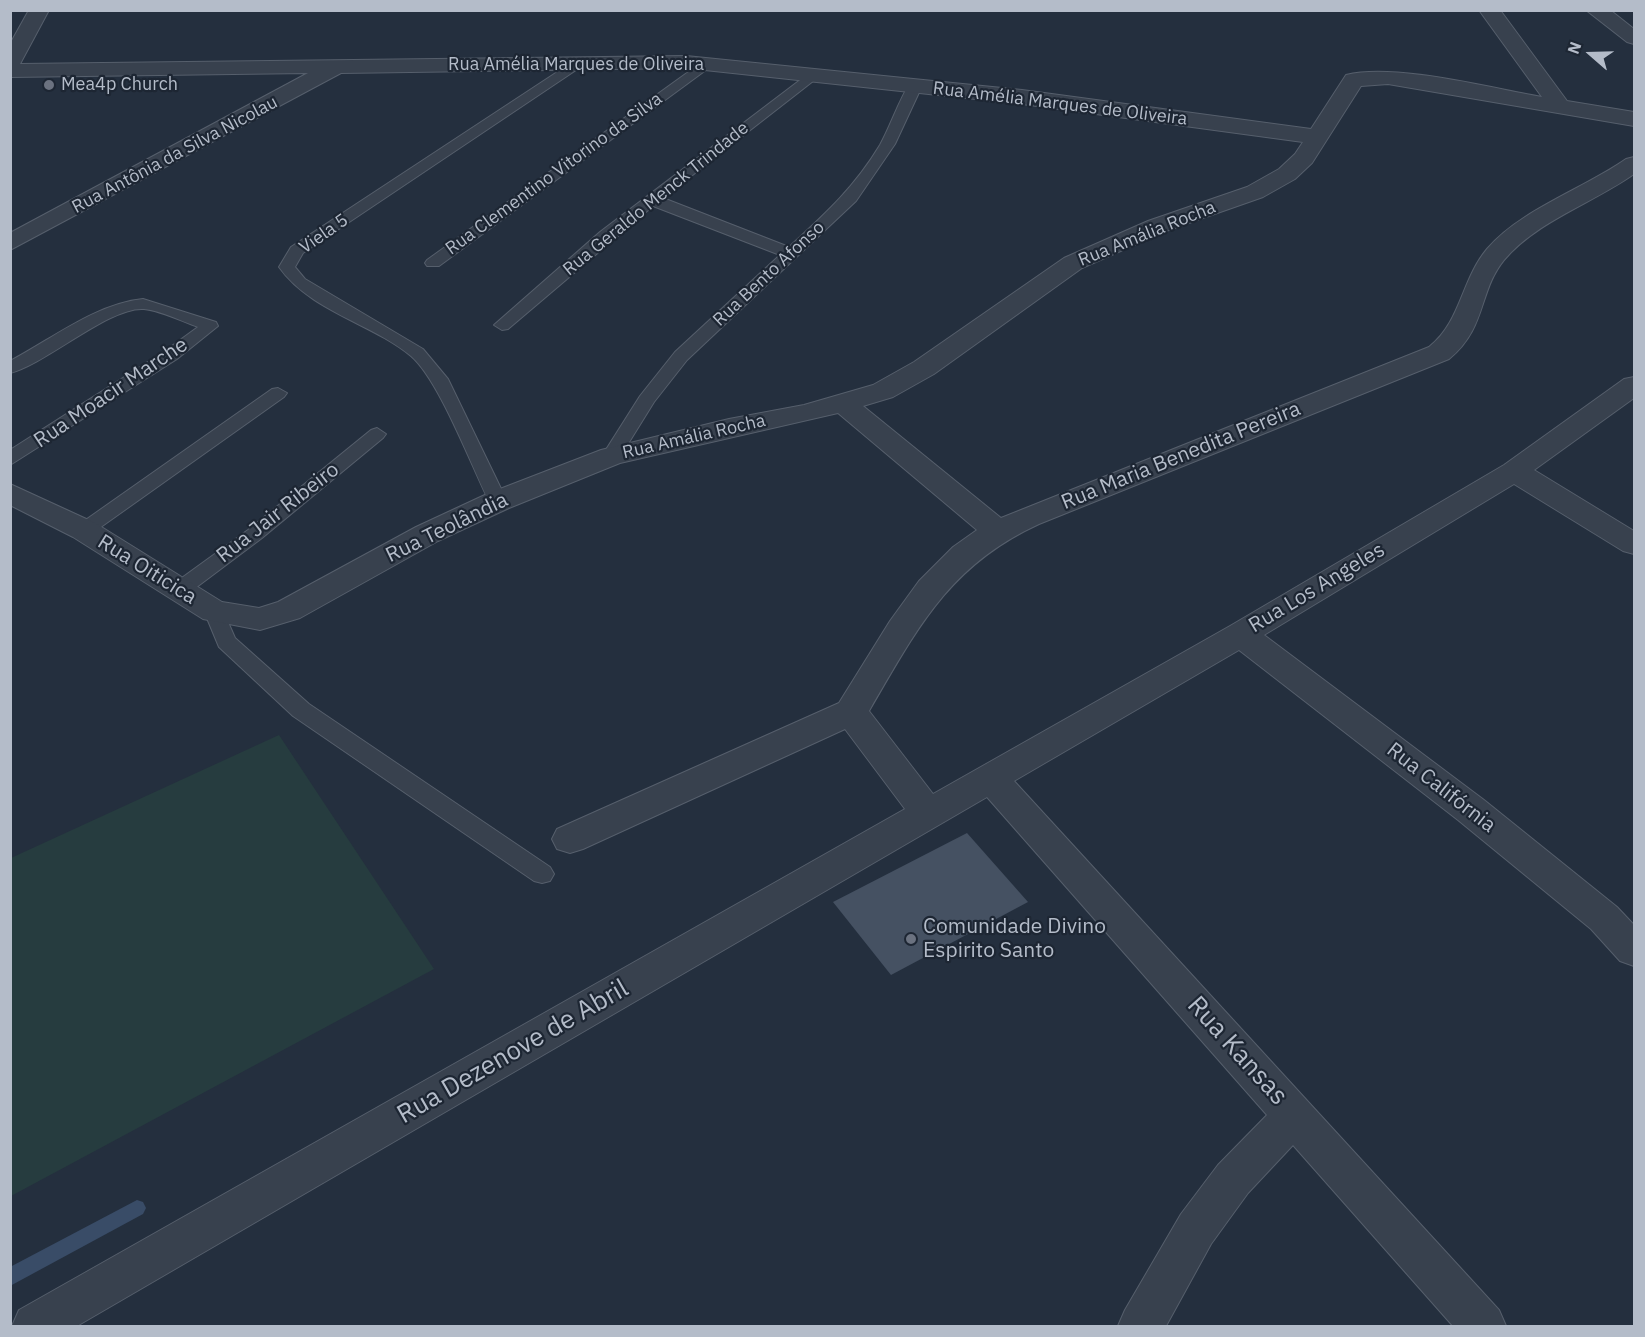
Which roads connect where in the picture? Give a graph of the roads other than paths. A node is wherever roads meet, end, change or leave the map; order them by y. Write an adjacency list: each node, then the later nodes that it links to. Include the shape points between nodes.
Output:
1 (1489, 10): 13 (street)
2 (1596, 10): 5 (street)
3 (37, 14): 4 (street); 7 (street)
4 (10, 21)
5 (1635, 38)
6 (577, 63): 8 (street, Rua Amélia Marques de Oliveira); 9 (street, Rua Amélia Marques de Oliveira); 31 (lane, Viela 5, via 297,250 287,267 299,282 417,353 439,379)
7 (10, 64)
8 (705, 64): 11 (street, Rua Amélia Marques de Oliveira); 20 (lane, Rua Clementino Vitorino da Silva)
9 (339, 66): 10 (street, Rua Amélia Marques de Oliveira); 18 (street, Rua Antônia da Silva Nicolau)
10 (10, 71)
11 (812, 75): 12 (street, Rua Amélia Marques de Oliveira); 17 (lane, Rua Geraldo Menck Trindade)
12 (915, 86): 15 (street, Rua Amélia Marques de Oliveira); 19 (lane, Rua Bento Afonso, via 904,116 872,171 851,198)
13 (1558, 104): 14 (street, Rua Amália Rocha); 15 (street, Rua Amália Rocha, via 1388,78 1363,78 1350,83)
14 (1635, 119)
15 (1318, 136): 25 (street, Rua Amália Rocha, via 1304,158 1287,174 1255,192 1157,226 1073,263 924,368 883,391)
16 (1635, 164): 33 (street, Rua Maria Benedita Pereira, via 1496,253 1453,345 1229,434)
17 (653, 200): 19 (lane); 21 (lane, Rua Geraldo Menck Trindade, via 606,235)
18 (10, 243)
19 (791, 254): 27 (lane, Rua Bento Afonso, via 681,356 645,400)
20 (433, 263)
21 (502, 325)
22 (10, 368): 28 (lane, Rua Moacir Marche, via 124,308 141,303 210,326)
23 (1635, 385): 29 (street, Rua Los Angeles)
24 (278, 393): 32 (lane)
25 (844, 404): 27 (street, Rua Amália Rocha); 33 (street)
26 (377, 434): 35 (lane, Rua Jair Ribeiro, via 255,534)
27 (611, 456): 31 (street, Rua Teolândia)
28 (10, 459)
29 (1514, 471): 34 (street); 38 (street, Rua Los Angeles)
30 (10, 493): 32 (street, Rua Oiticica)
31 (498, 501): 36 (street, Rua Teolândia, via 427,534)
32 (84, 530): 35 (street, Rua Oiticica)
33 (999, 532): 39 (street, Rua Maria Benedita Pereira, via 965,553 931,588)
34 (1635, 544)
35 (179, 590): 37 (street, Rua Oiticica)
36 (289, 610): 37 (street, Rua Oiticica, via 260,619)
37 (214, 611): 43 (lane, via 226,642 301,710)
38 (1241, 634): 40 (street, Rua Los Angeles); 44 (street, Rua Califórnia, via 1471,810 1604,918)
39 (851, 712): 41 (street); 42 (street)
40 (990, 777): 41 (street, Rua Dezenove de Abril); 45 (street, Rua Kansas)
41 (928, 813): 46 (street, Rua Dezenove de Abril)
42 (570, 839)
43 (542, 874)
44 (1635, 950)
45 (1294, 1115): 47 (street, via 1233,1179 1196,1229); 48 (street, Rua Kansas)
46 (35, 1326)
47 (1141, 1326)
48 (1483, 1326)

